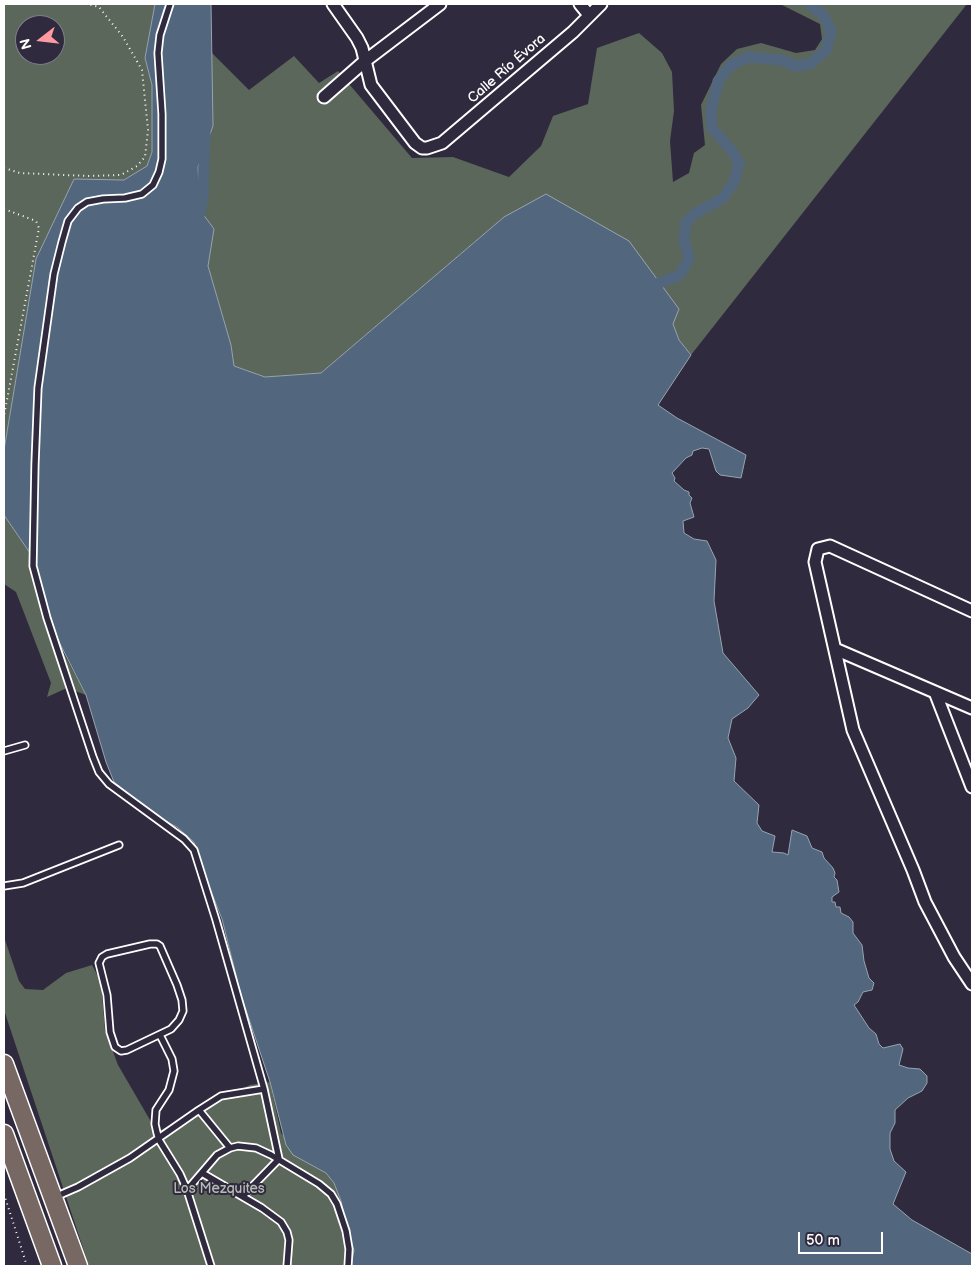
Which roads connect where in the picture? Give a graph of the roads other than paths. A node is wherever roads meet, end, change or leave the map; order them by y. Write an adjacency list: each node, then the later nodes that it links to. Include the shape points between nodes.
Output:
1 (170, 4): 21 (lane, via 158,53 162,123 159,172 152,186 142,194 87,202 78,208 68,221 54,274 38,388 33,566 99,772 109,784 184,839 194,850)
2 (333, 4): 7 (street, via 357,38)
3 (440, 4): 7 (street)
4 (580, 4): 6 (street)
5 (601, 4): 6 (street, Calle Río Évora)
6 (589, 15): 7 (street, Calle Río Évora, via 442,144 427,148 415,143 370,85)
7 (365, 61): 8 (street)
8 (324, 97)
9 (972, 611): 10 (street, via 830,546 818,549 815,562)
10 (835, 649): 11 (street); 18 (street, via 853,730 863,755 925,902)
11 (935, 692): 12 (street); 15 (street)
12 (972, 708)
13 (25, 745): 14 (lane)
14 (4, 751)
15 (972, 787)
16 (119, 845): 17 (lane, via 23,883)
17 (4, 886)
18 (972, 984)
19 (160, 1035): 19 (lane, via 171,1029 183,1011 177,985 160,946 150,944 102,957 99,967 107,995 110,1032 116,1046 121,1051 127,1050); 24 (lane, via 174,1071 169,1090 155,1116)
20 (4, 1064): 30 (main road)
21 (264, 1089): 22 (lane, via 220,1096); 26 (lane)
22 (199, 1110): 24 (lane); 25 (lane)
23 (4, 1134): 31 (main road)
24 (158, 1140): 28 (lane); 30 (lane, via 91,1180)
25 (230, 1148): 26 (lane, via 256,1148); 27 (lane, via 217,1156)
26 (279, 1159): 29 (lane); 36 (lane, via 331,1194 346,1231)
27 (202, 1173): 28 (lane); 29 (lane)
28 (187, 1190): 34 (lane)
29 (242, 1196): 35 (lane, via 285,1227 289,1240)
30 (53, 1198): 31 (main road); 33 (main road)
31 (30, 1206): 32 (main road)
32 (52, 1266)
33 (78, 1266)
34 (211, 1266)
35 (287, 1266)
36 (348, 1266)

